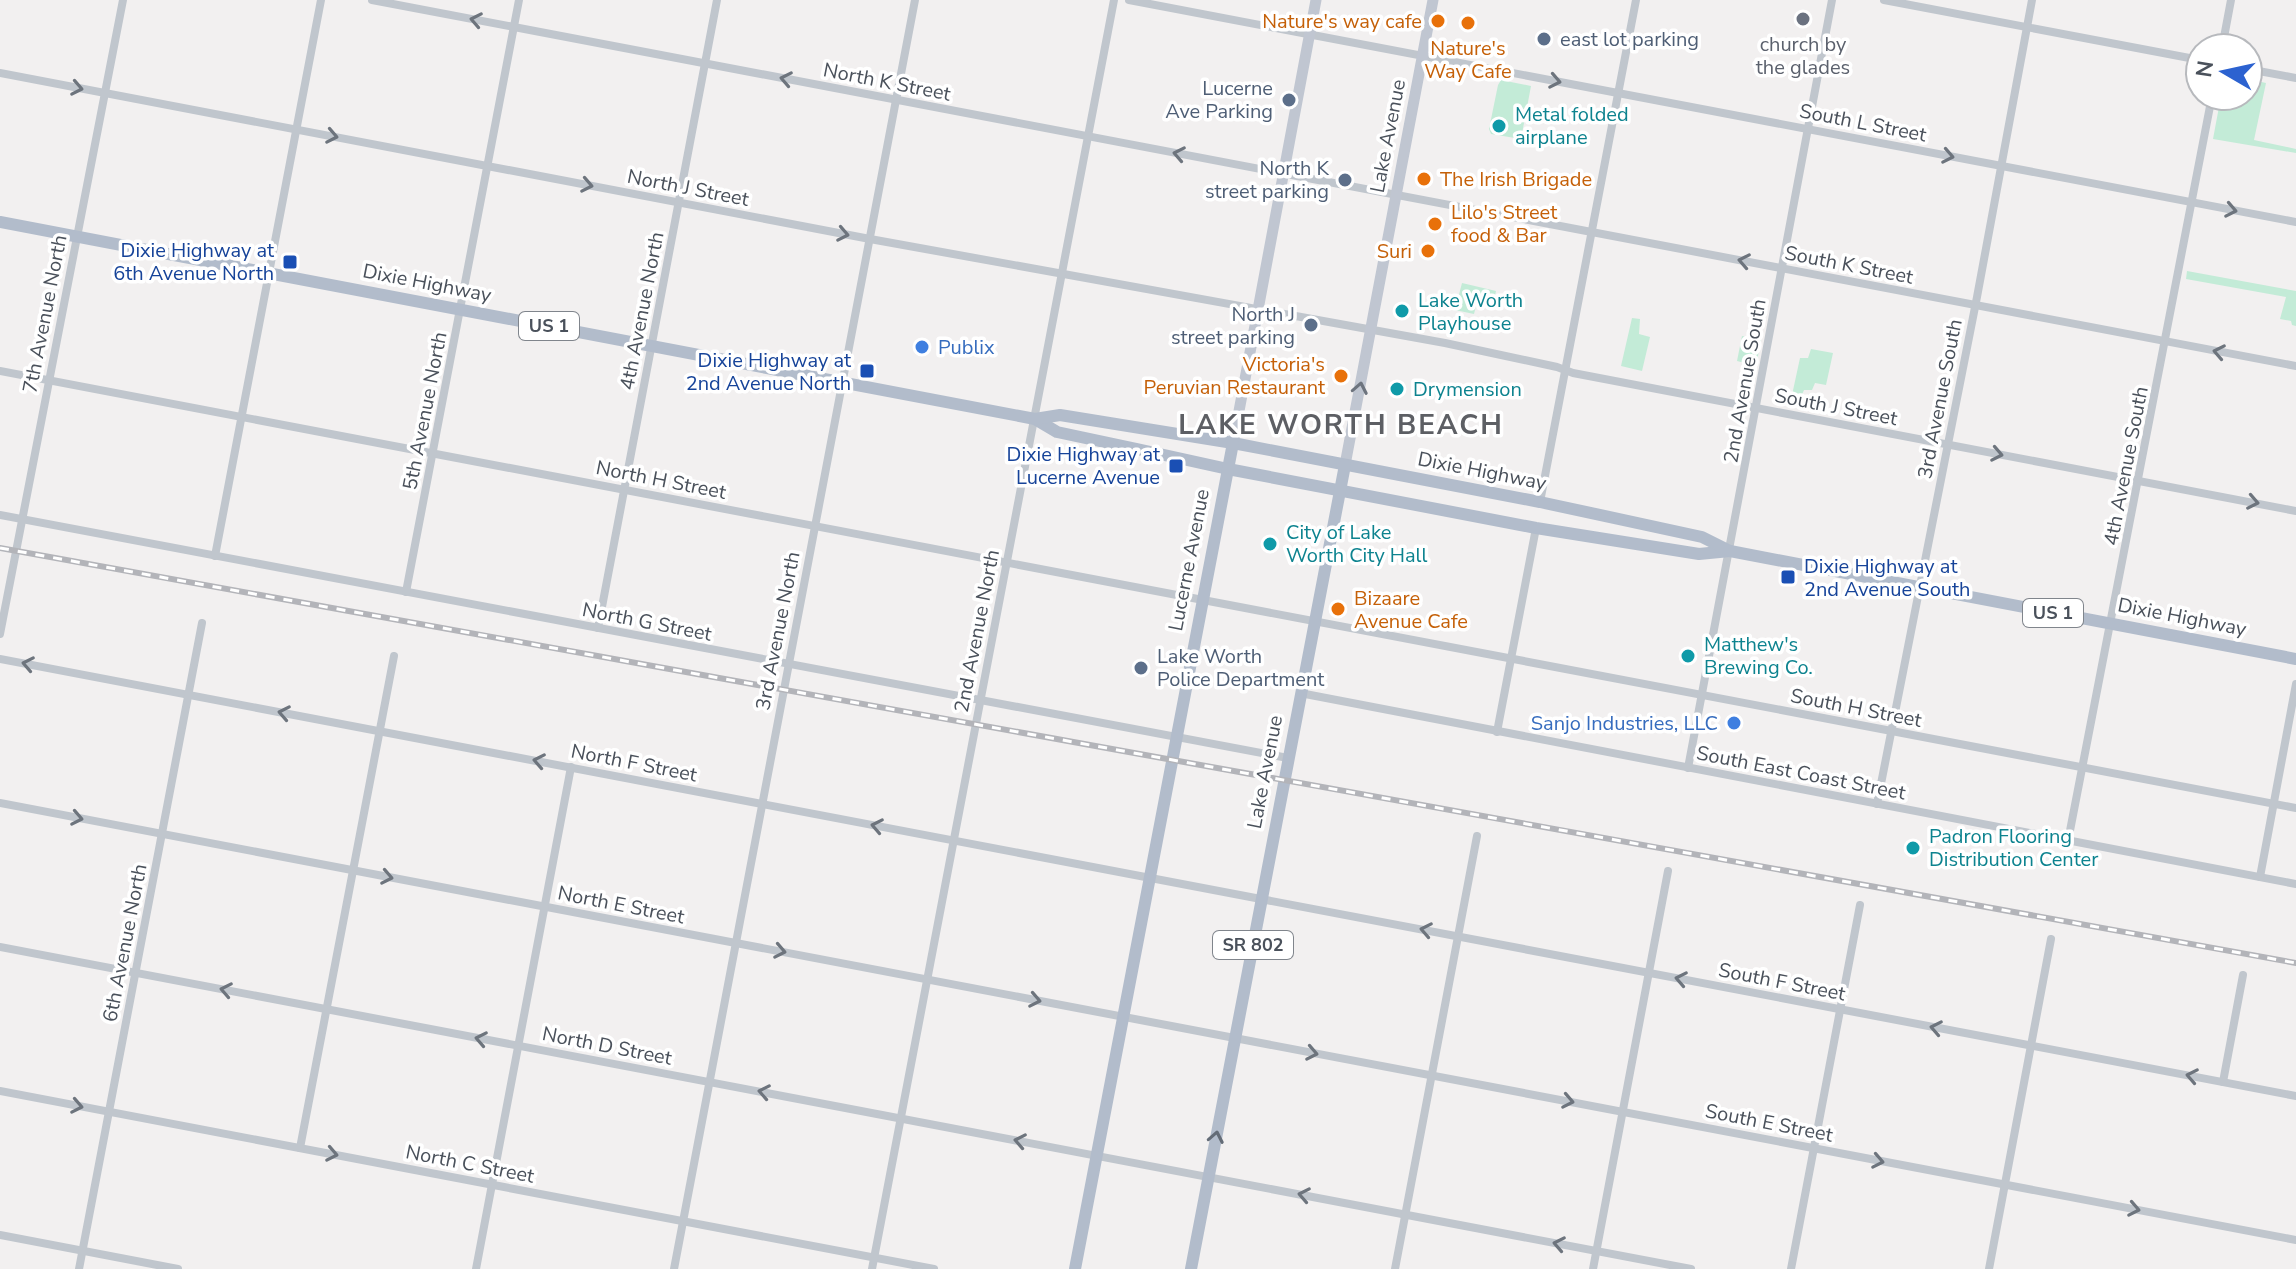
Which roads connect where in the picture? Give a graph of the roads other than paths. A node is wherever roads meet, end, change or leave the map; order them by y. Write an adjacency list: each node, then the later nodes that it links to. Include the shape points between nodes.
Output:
1 (123, 0): 26 (street, 7th Avenue North)
2 (321, 0): 31 (street)
3 (372, 0): 16 (street, North K Street, one-way to 3)
4 (519, 0): 16 (street, 5th Avenue North)
5 (717, 0): 22 (street, 4th Avenue North)
6 (915, 0): 28 (street, 3rd Avenue North)
7 (1114, 0): 32 (street, 2nd Avenue North)
8 (1129, 0): 19 (street, South L Street)
9 (1316, 0): 19 (main road, Lucerne Avenue)
10 (1433, 0): 20 (main road, Lake Avenue / SR 802)
11 (1636, 0): 27 (street)
12 (1832, 0): 30 (street, 2nd Avenue South)
13 (1884, 0): 17 (street)
14 (2032, 0): 17 (street, 3rd Avenue South)
15 (2231, 0): 18 (street)
16 (514, 27): 22 (street, North K Street); 33 (street, 5th Avenue North)
17 (2027, 27): 21 (street); 34 (street, 3rd Avenue South)
18 (2225, 32)
19 (1310, 34): 20 (street, South L Street); 35 (main road, Lucerne Avenue)
20 (1423, 56): 27 (street, South L Street, one-way to 27); 36 (main road, Lake Avenue / SR 802)
21 (2184, 57)
22 (705, 63): 28 (street, North K Street, one-way to 22); 37 (street, 4th Avenue North)
23 (2264, 72): 25 (street)
24 (0, 73): 26 (street, North J Street, one-way to 26)
25 (2296, 78)
26 (104, 93): 31 (street, North J Street); 42 (street, 7th Avenue North)
27 (1619, 93): 30 (street, South L Street); 41 (street)
28 (896, 100): 32 (street, North K Street); 43 (street, 3rd Avenue North)
29 (2209, 112): 38 (street, 4th Avenue South)
30 (1808, 129): 34 (street, South L Street, one-way to 34); 44 (street, 2nd Avenue South)
31 (296, 130): 33 (street, North J Street, one-way to 33); 45 (street)
32 (1088, 136): 35 (street, North K Street, one-way to 32); 46 (street, 2nd Avenue North)
33 (487, 166): 37 (street, North J Street, one-way to 37); 49 (street, 5th Avenue North)
34 (2001, 166): 38 (street, South L Street); 47 (street, 3rd Avenue South)
35 (1283, 174): 36 (street, North K Street); 48 (main road, Lucerne Avenue)
36 (1397, 195): 41 (street, South K Street); 50 (main road, Lake Avenue / SR 802)
37 (679, 202): 43 (street, North J Street, one-way to 43); 52 (street, 4th Avenue North)
38 (2192, 202): 40 (street, South L Street, one-way to 40); 51 (street, 4th Avenue South)
39 (0, 222): 42 (main road, Dixie Highway / US 1)
40 (2296, 222)
41 (1592, 232): 44 (street, South K Street, one-way to 41); 54 (street)
42 (77, 236): 45 (main road, Dixie Highway / US 1); 56 (street, 7th Avenue North)
43 (870, 239): 46 (street, North J Street); 57 (street, 3rd Avenue North)
44 (1781, 268): 47 (street, South K Street); 58 (street, 2nd Avenue South)
45 (268, 273): 49 (main road, Dixie Highway / US 1); 59 (street)
46 (1062, 273): 48 (street, North J Street); 60 (street, 2nd Avenue North)
47 (1974, 305): 51 (street, South K Street); 62 (street, 3rd Avenue South)
48 (1257, 308): 50 (street, North J Street); 61 (main road, Lucerne Avenue)
49 (461, 310): 52 (main road, Dixie Highway / US 1); 63 (street, 5th Avenue North)
50 (1371, 330): 54 (street, South J Street); 64 (main road, Lake Avenue / SR 802, one-way to 50)
51 (2166, 341): 53 (street, South K Street, one-way to 51); 66 (street, 4th Avenue South)
52 (652, 346): 57 (main road, Dixie Highway / US 1); 67 (street, 4th Avenue North)
53 (2296, 366)
54 (1565, 370): 58 (street, South J Street); 69 (street)
55 (0, 371): 56 (street, North H Street)
56 (48, 380): 59 (street, North H Street); 72 (street, 7th Avenue North)
57 (843, 383): 60 (main road, Dixie Highway / US 1); 73 (street, 3rd Avenue North)
58 (1755, 408): 62 (street, South J Street); 75 (street, 2nd Avenue South)
59 (241, 416): 63 (street, North H Street); 76 (street)
60 (1035, 419): 61 (main road, Dixie Highway / US 1, via 1060,415); 65 (main road, Dixie Highway / US 1, via 1057,432); 77 (street, 2nd Avenue North)
61 (1233, 443): 64 (main road, Dixie Highway / US 1); 65 (main road, Lucerne Avenue)
62 (1947, 444): 66 (street, South J Street, one-way to 66); 78 (street, 3rd Avenue South)
63 (433, 453): 67 (street, North H Street); 79 (street, 5th Avenue North)
64 (1345, 465): 68 (main road, Lake Avenue / SR 802); 69 (main road, Dixie Highway / US 1)
65 (1228, 469): 68 (main road, Dixie Highway / US 1); 80 (main road, Lucerne Avenue)
66 (2139, 481): 70 (street, South J Street, one-way to 70); 83 (street, 4th Avenue South)
67 (624, 489): 73 (street, North H Street); 84 (street, 4th Avenue North)
68 (1341, 490): 74 (main road, Dixie Highway / US 1); 81 (main road, Lake Avenue / SR 802)
69 (1540, 502): 75 (main road, Dixie Highway / US 1, via 1702,537)
70 (2296, 511)
71 (0, 515): 72 (street, North G Street)
72 (22, 519): 76 (street, North G Street); 85 (street, 7th Avenue North)
73 (814, 526): 77 (street, North H Street); 90 (street, 3rd Avenue North)
74 (1536, 528): 75 (main road, Dixie Highway / US 1, via 1699,554); 87 (street)
75 (1730, 551): 78 (main road, Dixie Highway / US 1); 94 (street, 2nd Avenue South)
76 (215, 556): 79 (street, North G Street)
77 (1007, 562): 80 (street, North H Street); 95 (street, 2nd Avenue North)
78 (1919, 588): 83 (main road, Dixie Highway / US 1); 97 (street, 3rd Avenue South)
79 (406, 592): 84 (street, North G Street)
80 (1202, 599): 81 (street, North H Street); 99 (main road, Lucerne Avenue)
81 (1315, 621): 87 (street, South H Street); 92 (main road, Lake Avenue / SR 802)
82 (202, 623): 93 (street, 6th Avenue North)
83 (2112, 624): 89 (main road, Dixie Highway / US 1); 102 (street, 4th Avenue South)
84 (598, 628): 90 (street, North G Street)
85 (0, 634)
86 (394, 656): 96 (street)
87 (1511, 658): 94 (street, South H Street); 98 (street)
88 (0, 659): 93 (street, North F Street, one-way to 88)
89 (2296, 659)
90 (787, 665): 95 (street, North G Street); 105 (street, 3rd Avenue North)
91 (2296, 684): 107 (street)
92 (1300, 693): 98 (street, South East Coast Street); 100 (main road, Lake Avenue / SR 802)
93 (188, 695): 96 (street, North F Street, one-way to 93); 109 (street, 6th Avenue North)
94 (1702, 695): 97 (street, South H Street); 103 (street, 2nd Avenue South)
95 (979, 701): 99 (street, North G Street); 111 (street, 2nd Avenue North)
96 (380, 731): 101 (street, North F Street, one-way to 96); 113 (street)
97 (1891, 731): 102 (street, South H Street); 106 (street, 3rd Avenue South)
98 (1497, 732): 103 (street, South East Coast Street)
99 (1176, 739): 100 (street, North G Street); 116 (main road, Lucerne Avenue)
100 (1288, 758): 118 (main road, Lake Avenue / SR 802)
101 (571, 767): 105 (street, North F Street); 120 (street)
102 (2082, 767): 107 (street, South H Street); 112 (street, 4th Avenue South)
103 (1688, 768): 106 (street, South East Coast Street)
104 (0, 803): 109 (street, North E Street, one-way to 109)
105 (761, 804): 111 (street, North F Street, one-way to 105); 123 (street, 3rd Avenue North)
106 (1877, 804): 112 (street, South East Coast Street)
107 (2273, 804): 108 (street, South H Street); 115 (street)
108 (2296, 808)
109 (162, 834): 113 (street, North E Street); 125 (street, 6th Avenue North)
110 (1477, 836): 121 (street)
111 (954, 840): 116 (street, North F Street); 128 (street, 2nd Avenue North)
112 (2068, 841): 115 (street, South East Coast Street)
113 (353, 870): 120 (street, North E Street, one-way to 120); 129 (street)
114 (1668, 871): 126 (street)
115 (2260, 877): 117 (street, South East Coast Street)
116 (1149, 878): 118 (street, North F Street); 131 (main road, Lucerne Avenue)
117 (2296, 884)
118 (1262, 899): 121 (street, South F Street, one-way to 118); 132 (main road, Lake Avenue / SR 802)
119 (1860, 905): 130 (street)
120 (545, 907): 123 (street, North E Street); 133 (street)
121 (1458, 936): 126 (street, South F Street); 135 (street)
122 (2051, 939): 134 (street)
123 (736, 943): 128 (street, North E Street, one-way to 128); 136 (street, 3rd Avenue North)
124 (0, 947): 125 (street, North D Street)
125 (135, 973): 129 (street, North D Street, one-way to 125); 140 (street, 6th Avenue North)
126 (1649, 973): 130 (street, South F Street, one-way to 126); 141 (street)
127 (2243, 975): 137 (street)
128 (927, 979): 131 (street, North E Street, one-way to 131); 142 (street, 2nd Avenue North)
129 (327, 1009): 133 (street, North D Street, one-way to 129); 143 (street)
130 (1840, 1009): 134 (street, South F Street, one-way to 130); 144 (street)
131 (1123, 1017): 132 (street, North E Street); 145 (main road, Lucerne Avenue)
132 (1236, 1038): 135 (street, South E Street, one-way to 135); 146 (main road, Lake Avenue / SR 802, one-way to 132)
133 (518, 1046): 136 (street, North D Street); 147 (street)
134 (2031, 1046): 137 (street, South F Street, one-way to 134); 148 (street)
135 (1431, 1075): 141 (street, South E Street, one-way to 141); 149 (street)
136 (709, 1082): 142 (street, North D Street, one-way to 136); 150 (street, 3rd Avenue North)
137 (2223, 1082): 139 (street, South F Street)
138 (0, 1091): 140 (street, North C Street, one-way to 140)
139 (2296, 1096)
140 (109, 1112): 143 (street, North C Street); 153 (street, 6th Avenue North)
141 (1623, 1112): 144 (street, South E Street); 154 (street)
142 (901, 1119): 145 (street, North D Street, one-way to 142); 155 (street, 2nd Avenue North)
143 (300, 1148): 147 (street, North C Street, one-way to 147)
144 (1814, 1148): 148 (street, South E Street, one-way to 148); 167 (street)
145 (1096, 1156): 146 (street, North D Street); 162 (main road, Lucerne Avenue)
146 (1208, 1177): 149 (street, North D Street, one-way to 146); 163 (main road, Lake Avenue / SR 802)
147 (491, 1185): 150 (street, North C Street); 158 (street)
148 (2005, 1185): 152 (street, South E Street, one-way to 152); 168 (street)
149 (1405, 1214): 154 (street, North D Street, one-way to 149); 164 (street)
150 (683, 1221): 155 (street, North C Street); 159 (street, 3rd Avenue North)
151 (0, 1235): 153 (street)
152 (2296, 1240)
153 (83, 1251): 156 (street, 6th Avenue North); 157 (street)
154 (1596, 1251): 165 (street); 166 (street, North D Street)
155 (874, 1258): 160 (street, 2nd Avenue North); 161 (street, North C Street)
156 (79, 1269)
157 (178, 1269)
158 (476, 1269)
159 (674, 1269)
160 (872, 1269)
161 (934, 1269)
162 (1075, 1269)
163 (1191, 1269)
164 (1395, 1269)
165 (1593, 1269)
166 (1691, 1269)
167 (1791, 1269)
168 (1989, 1269)

